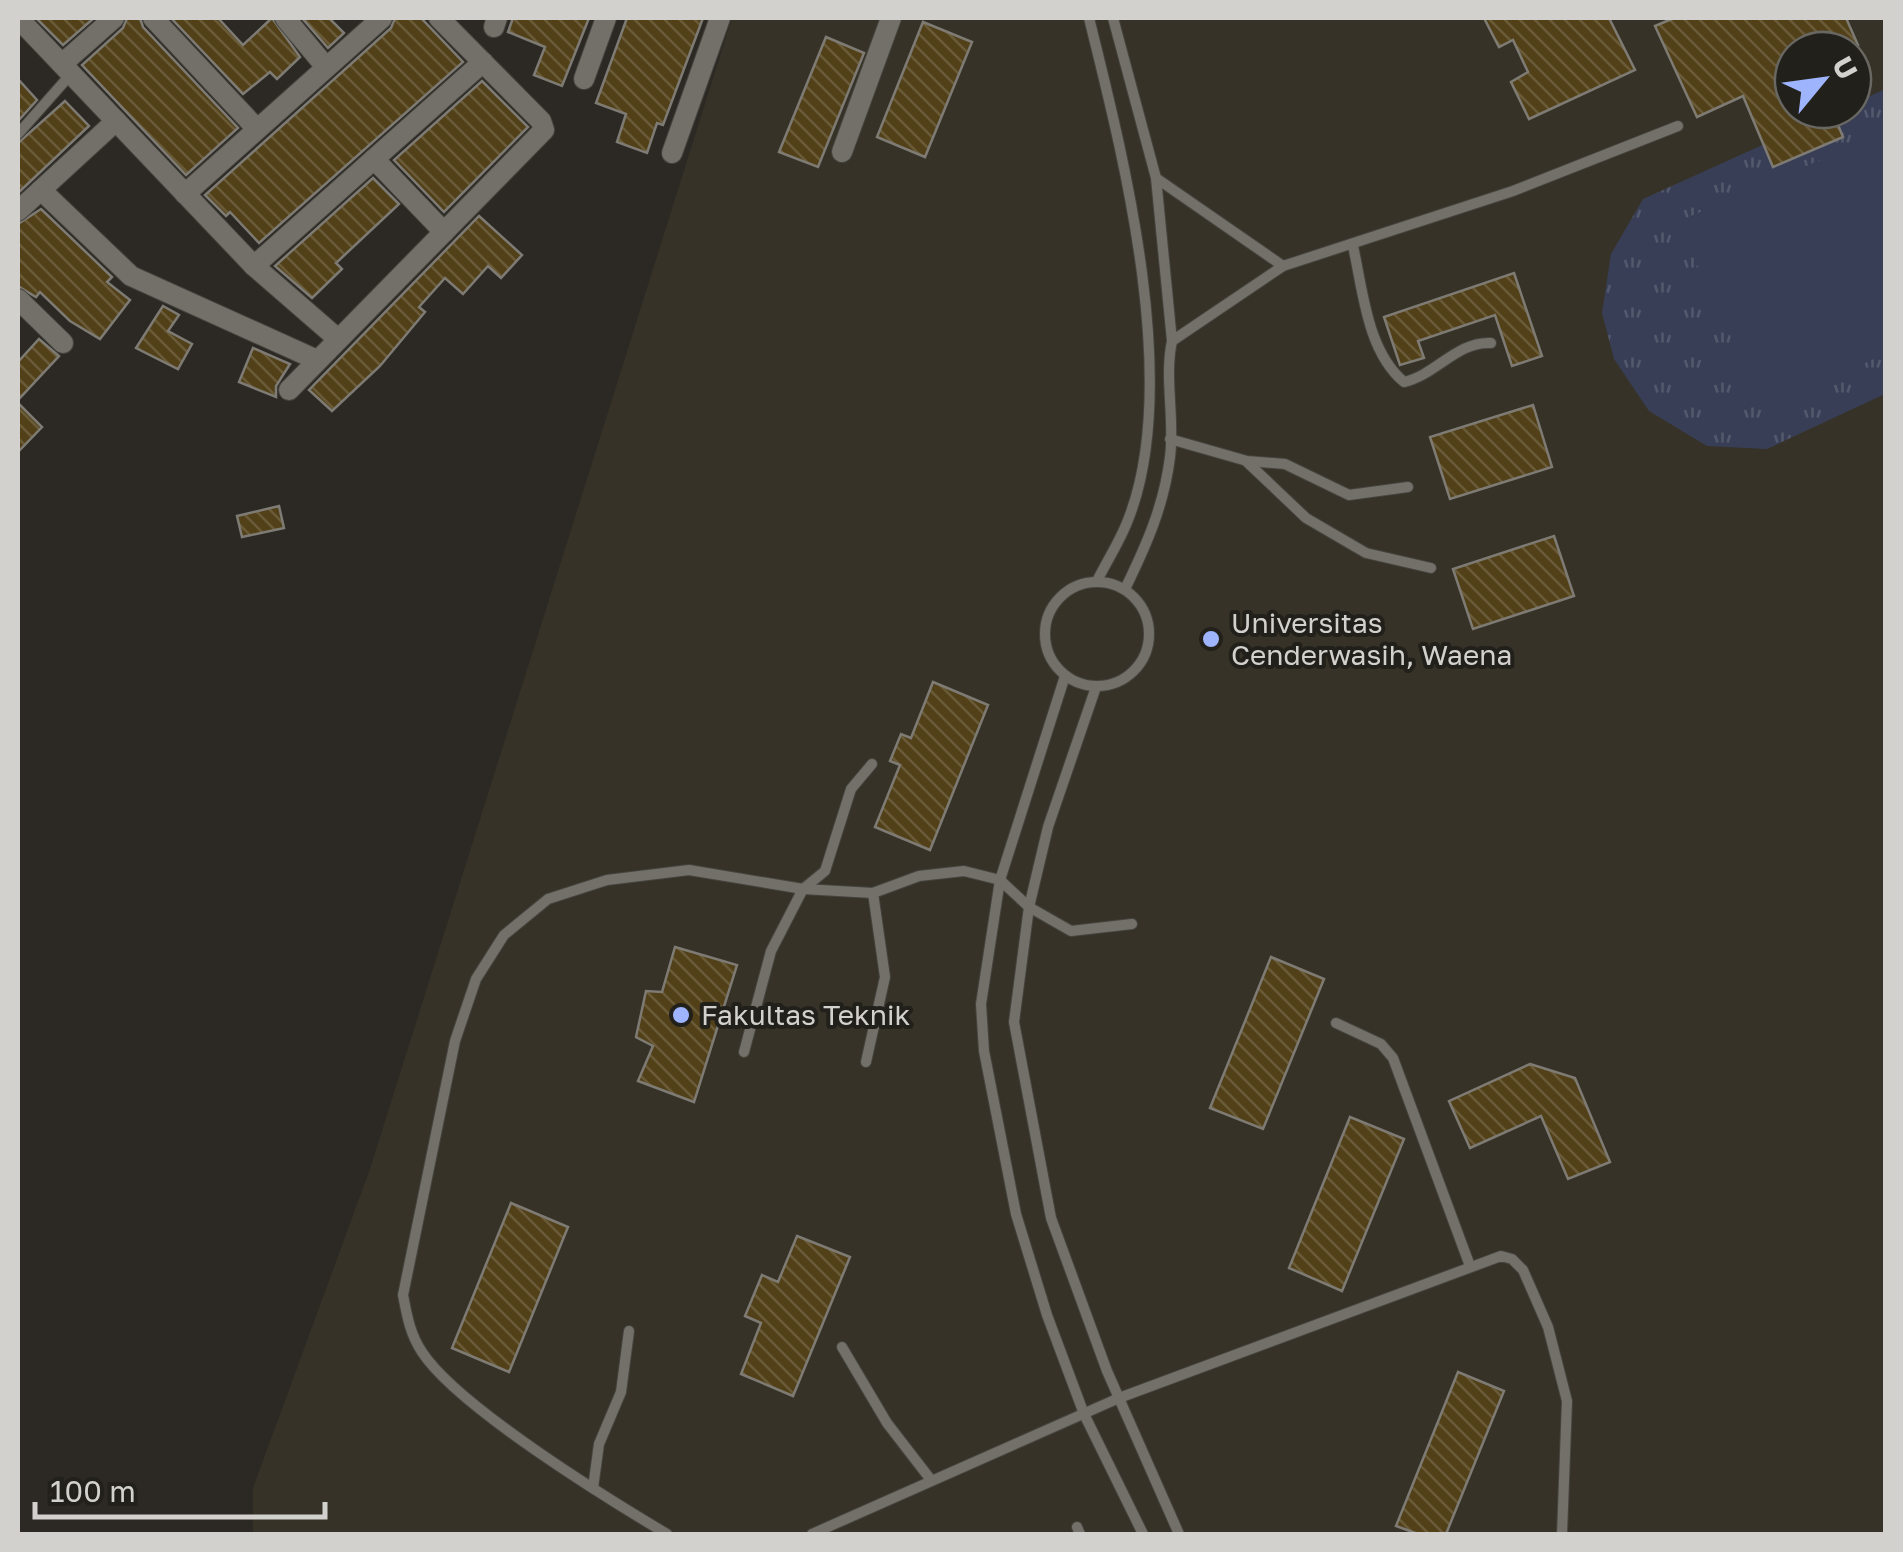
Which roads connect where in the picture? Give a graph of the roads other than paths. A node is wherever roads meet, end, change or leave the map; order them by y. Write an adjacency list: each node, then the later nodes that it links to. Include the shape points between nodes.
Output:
1 (18, 18): 14 (street)
2 (114, 18): 14 (street)
3 (153, 18): 18 (street)
4 (285, 18): 13 (street)
5 (382, 18): 13 (street)
6 (439, 18): 12 (street)
7 (606, 18): 15 (street)
8 (720, 18): 21 (street)
9 (891, 18): 20 (street)
10 (1089, 18): 42 (lane, via 1132,206 1148,384 1143,457 1129,518)
11 (1112, 18): 23 (lane)
12 (483, 62): 22 (street); 27 (street, via 544,130)
13 (326, 67): 18 (street)
14 (66, 69): 16 (street); 19 (lane)
15 (584, 79)
16 (116, 121): 24 (street); 25 (street)
17 (1678, 126): 28 (lane)
18 (257, 129): 25 (street)
19 (18, 134)
20 (842, 152)
21 (672, 153)
22 (374, 159): 27 (street); 29 (street)
23 (1156, 178): 30 (lane); 33 (lane)
24 (40, 190): 26 (street); 36 (street, via 131,276)
25 (184, 194): 29 (street)
26 (18, 211)
27 (444, 232): 32 (street)
28 (1353, 246): 30 (lane); 35 (lane, via 1379,348 1404,382 1458,351)
29 (254, 266): 32 (street)
30 (1283, 266): 33 (lane)
31 (18, 299): 34 (street)
32 (338, 339): 36 (street)
33 (1172, 341): 38 (lane)
34 (63, 343)
35 (1491, 343)
36 (318, 360): 37 (street)
37 (289, 390)
38 (1170, 439): 39 (lane); 43 (lane, via 1155,528)
39 (1246, 461): 40 (lane, via 1285,464 1349,496); 41 (lane, via 1306,518 1366,553)
40 (1408, 487)
41 (1430, 568)
42 (1097, 581): 43 (lane); 44 (lane, via 1063,594 1051,608 1046,645)
43 (1125, 589): 45 (lane, via 1144,609 1150,636 1142,662 1123,681)
44 (1065, 676): 45 (lane); 47 (lane)
45 (1096, 687): 50 (lane)
46 (872, 764): 48 (lane, via 851,789 824,872)
47 (1000, 880): 49 (lane, via 943,870); 50 (lane); 59 (lane, via 981,1004 984,1050 1016,1214)
48 (803, 889): 49 (lane); 53 (lane, via 771,951); 61 (lane, via 689,870 606,880 548,898 504,935 476,979 456,1041 403,1295 408,1326 424,1355 464,1393)
49 (873, 893): 54 (lane, via 885,976)
50 (1028, 907): 51 (lane, via 1071,931); 58 (lane, via 1014,1022 1025,1092 1051,1218)
51 (1132, 924)
52 (1336, 1022): 55 (lane, via 1381,1044 1393,1058)
53 (744, 1052)
54 (866, 1062)
55 (1470, 1266): 58 (lane); 66 (lane, via 1512,1259 1524,1270 1548,1327 1567,1402)
56 (629, 1331): 61 (lane, via 621,1392 599,1444)
57 (842, 1347): 60 (lane, via 887,1424)
58 (1119, 1398): 59 (lane); 65 (lane)
59 (1084, 1414): 60 (lane); 64 (lane)
60 (931, 1480): 63 (lane)
61 (594, 1488): 62 (lane)
62 (668, 1534)
63 (812, 1534)
64 (1143, 1534)
65 (1179, 1534)
66 (1562, 1534)

